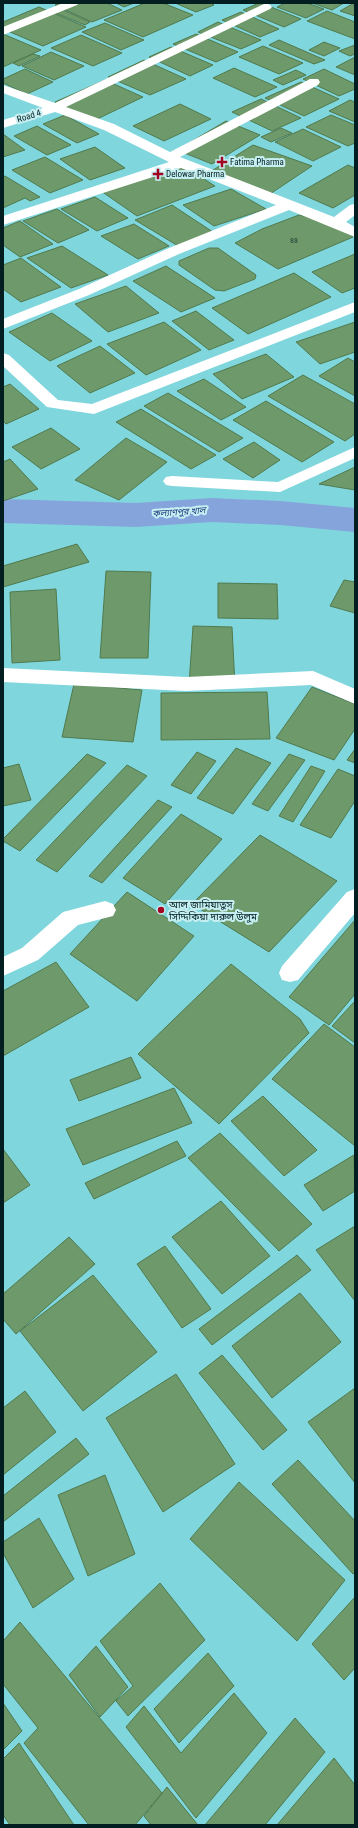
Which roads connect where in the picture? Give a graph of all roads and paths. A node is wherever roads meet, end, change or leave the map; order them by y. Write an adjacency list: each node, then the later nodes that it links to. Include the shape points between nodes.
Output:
1 (73, 3): 3 (street)
2 (266, 7): 6 (street, Road 4)
3 (3, 31)
4 (314, 82): 8 (street)
5 (3, 89): 6 (street)
6 (55, 108): 7 (street, Road 4); 8 (street, via 109,127)
7 (3, 124)
8 (176, 160): 9 (street); 11 (street)
9 (288, 205): 12 (street); 15 (street)
10 (355, 208): 12 (street)
11 (3, 221)
12 (336, 223): 13 (street)
13 (355, 232)
14 (355, 307): 16 (street, via 94,409 53,404)
15 (3, 324)
16 (3, 358)
17 (355, 452): 18 (street, via 280,487)
18 (172, 481)
19 (3, 675): 20 (street, via 186,684 313,678)
20 (355, 697)
21 (355, 898): 24 (street)
22 (104, 910): 23 (street, via 71,918 30,954)
23 (3, 967)
24 (290, 973)

